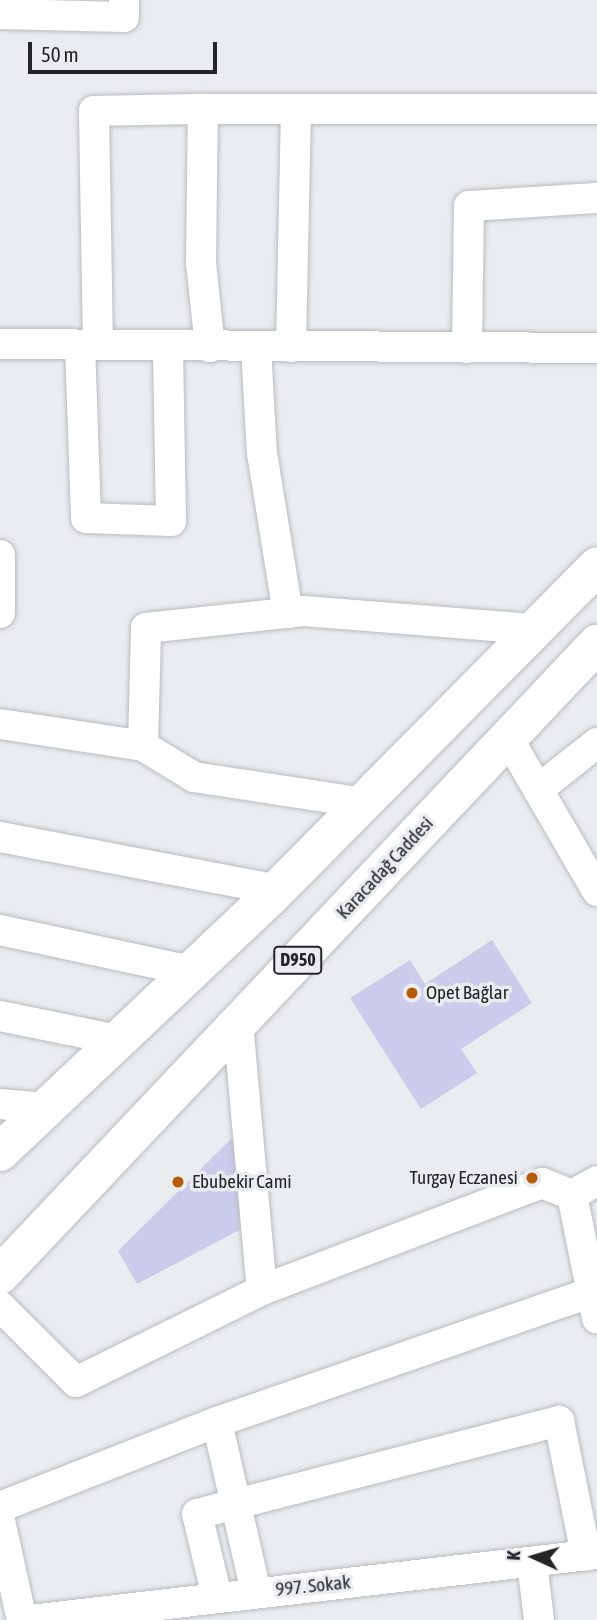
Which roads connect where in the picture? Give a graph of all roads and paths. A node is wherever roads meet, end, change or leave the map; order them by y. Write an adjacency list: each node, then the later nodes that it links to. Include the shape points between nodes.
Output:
1 (124, 0): 2 (street, via 124,17)
2 (0, 14)
3 (597, 109): 5 (street)
4 (203, 110): 5 (street); 8 (street, via 94,111); 10 (street, via 201,263)
5 (296, 110): 12 (street)
6 (597, 198): 13 (street, via 469,206)
7 (0, 344): 8 (street)
8 (89, 345): 9 (street); 9 (street, via 86,518 171,521)
9 (167, 346): 10 (street)
10 (210, 347): 11 (street)
11 (256, 347): 12 (street); 18 (street, via 262,453)
12 (291, 347): 13 (street)
13 (467, 348): 14 (street)
14 (597, 348)
15 (0, 555): 17 (street)
16 (597, 566): 19 (highway)
17 (0, 613)
18 (288, 613): 19 (street); 24 (street, via 146,628)
19 (535, 629): 26 (highway)
20 (597, 644): 22 (highway, Karacadağ Caddesi / D950)
21 (0, 724): 24 (street)
22 (508, 738): 25 (street); 33 (highway, Karacadağ Caddesi / D950)
23 (597, 743): 25 (street)
24 (143, 746): 26 (street, via 194,777)
25 (540, 788): 29 (street)
26 (363, 803): 28 (highway)
27 (0, 837): 28 (street)
28 (277, 890): 31 (highway)
29 (597, 891)
30 (0, 930): 31 (street)
31 (192, 971): 34 (highway)
32 (0, 1016): 34 (street)
33 (238, 1023): 39 (highway, Karacadağ Caddesi / D950); 40 (street)
34 (118, 1040): 36 (highway)
35 (0, 1104): 36 (street)
36 (46, 1108): 37 (highway)
37 (0, 1152)
38 (584, 1188): 40 (street, via 542,1183); 41 (street)
39 (0, 1275)
40 (262, 1290): 42 (street, via 76,1382)
41 (594, 1305): 43 (street)
42 (0, 1306)
43 (217, 1422): 44 (street); 45 (street)
44 (239, 1501): 47 (street, via 559,1421); 49 (street); 50 (street, via 197,1514)
45 (0, 1507)
46 (0, 1521): 51 (street)
47 (592, 1555): 48 (street, 997. Sokak)
48 (532, 1562): 49 (street, 997. Sokak); 53 (street)
49 (256, 1592): 50 (street, 997. Sokak)
50 (217, 1597): 52 (street, 997. Sokak)
51 (22, 1620)
52 (30, 1620)
53 (539, 1620)

